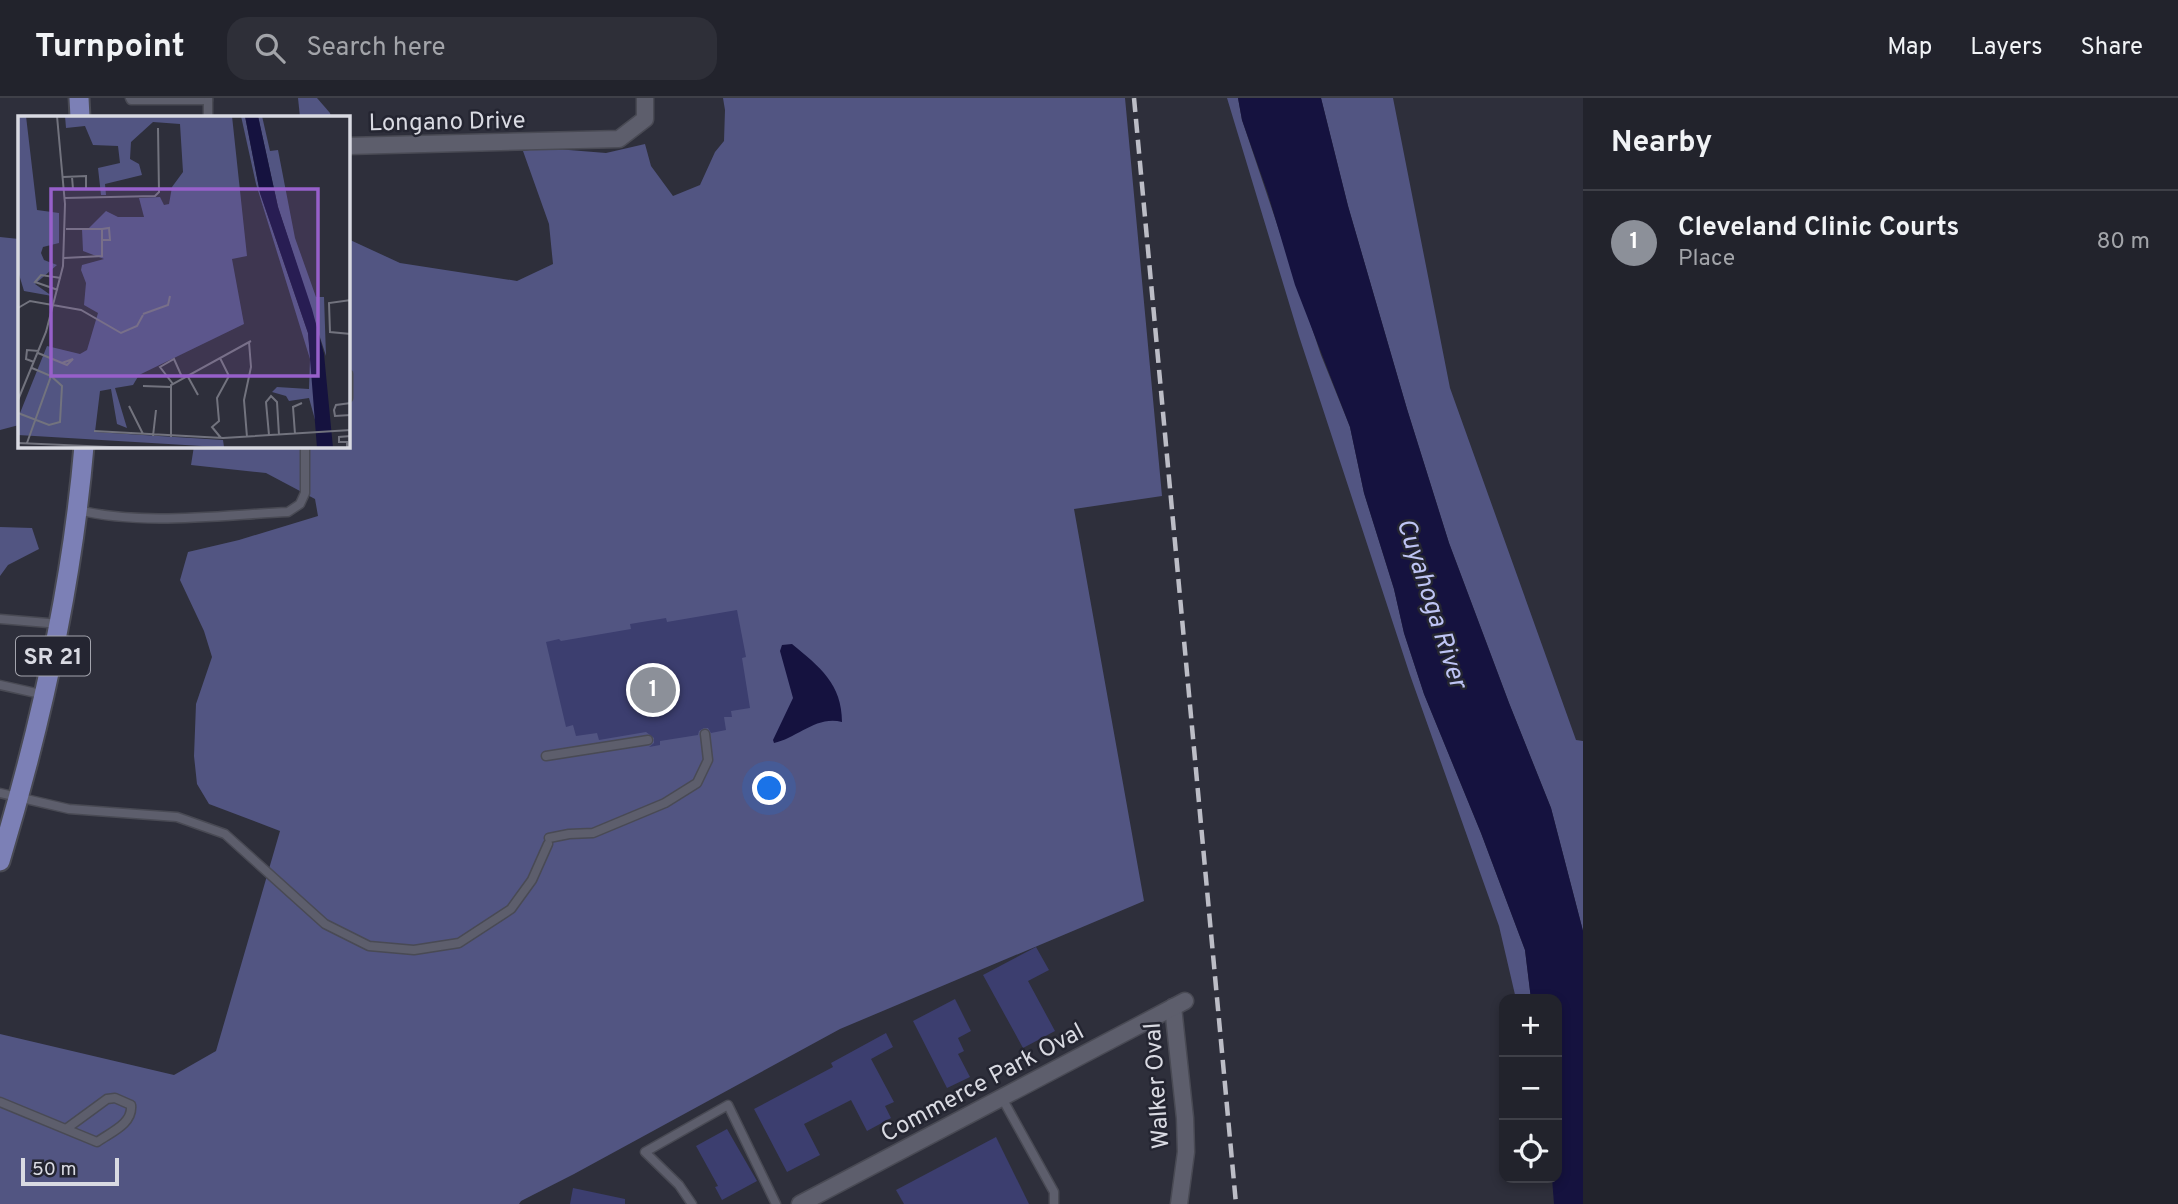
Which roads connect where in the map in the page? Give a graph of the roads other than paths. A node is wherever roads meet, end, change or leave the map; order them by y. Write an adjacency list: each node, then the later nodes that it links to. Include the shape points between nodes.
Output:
1 (79, 98): 5 (main road)
2 (130, 98): 4 (lane)
3 (645, 98): 6 (street, Longano Drive, via 645,119 619,139)
4 (208, 99)
5 (80, 116)
6 (350, 146)
7 (84, 448): 9 (main road, SR 21)
8 (305, 448): 9 (lane, via 305,493 300,505 288,512 156,518)
9 (77, 510): 11 (main road, SR 21)
10 (0, 619): 11 (lane)
11 (60, 624): 13 (main road, SR 21)
12 (0, 685): 13 (lane)
13 (45, 695): 17 (main road, SR 21)
14 (705, 734): 17 (lane, via 708,760 697,783 665,803 593,833 549,841 532,880 512,909 459,943 414,950 369,946 325,924 225,834 177,817 69,809)
15 (648, 740): 16 (lane)
16 (546, 756)
17 (9, 795): 18 (main road, SR 21)
18 (0, 861)
19 (1179, 1004): 20 (street, Commerce Park Oval); 27 (street, Walker Oval, via 1186,1153)
20 (1002, 1098): 23 (street, Commerce Park Oval); 26 (lane, via 1054,1192)
21 (0, 1102): 22 (lane)
22 (66, 1129): 22 (lane, via 97,1142 128,1121 131,1105 107,1099)
23 (805, 1203)
24 (692, 1204): 25 (lane, via 645,1152 728,1105)
25 (776, 1204)
26 (1054, 1204)
27 (1179, 1204)

